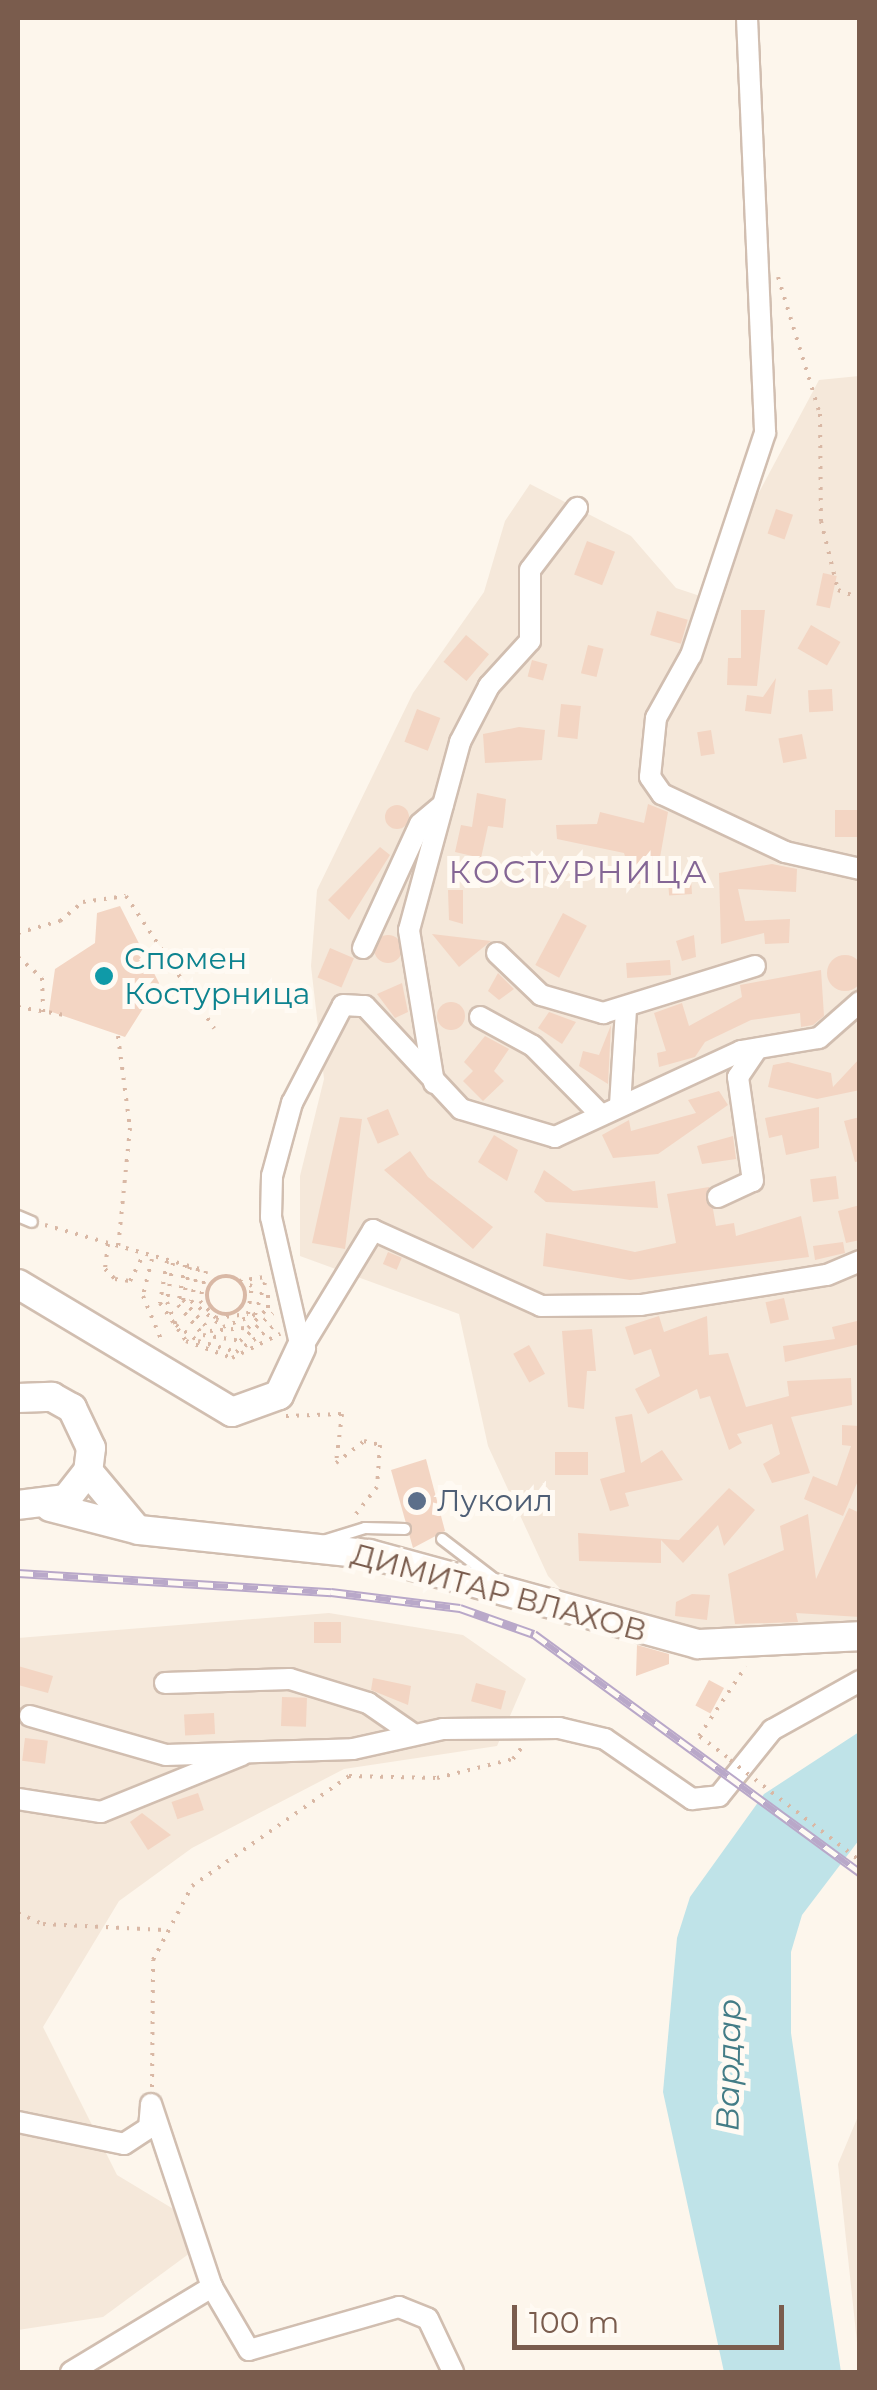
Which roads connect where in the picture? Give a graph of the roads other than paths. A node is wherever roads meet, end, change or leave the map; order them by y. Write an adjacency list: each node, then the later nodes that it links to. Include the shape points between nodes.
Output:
1 (747, 18): 4 (street, via 765,432 749,504 691,655 656,718 650,777 662,794 785,852)
2 (577, 508): 3 (street, via 530,570 530,641 480,698)
3 (443, 805): 5 (street, via 420,824); 12 (street, via 409,930)
4 (860, 869)
5 (363, 948)
6 (497, 954): 9 (street, via 541,995)
7 (755, 966): 9 (street)
8 (860, 1002): 11 (street, via 819,1038)
9 (626, 1010): 13 (street)
10 (480, 1018): 13 (street, via 533,1046)
11 (757, 1049): 13 (street); 14 (street, via 738,1077 754,1181)
12 (434, 1086): 13 (street, via 496,1123 555,1137); 19 (street, via 365,1006 352,1000 333,1018 280,1132 270,1196)
13 (611, 1110)
14 (718, 1197)
15 (18, 1216): 16 (lane, via 32,1222)
16 (18, 1225)
17 (860, 1261): 19 (street, via 827,1276 641,1305 541,1306 373,1230)
18 (18, 1284): 19 (main road, via 212,1405 264,1405 288,1384)
19 (301, 1348)
20 (21, 1394): 21 (main road, via 52,1397 79,1417 91,1448)
21 (88, 1471): 23 (main road); 25 (main road)
22 (18, 1506): 23 (main road, ДИМИТАР ВЛАХОВ)
23 (50, 1506): 25 (main road, ДИМИТАР ВЛАХОВ)
24 (405, 1529): 27 (lane, via 345,1532)
25 (139, 1530): 27 (main road, ДИМИТАР ВЛАХОВ)
26 (442, 1539): 28 (lane)
27 (314, 1545): 28 (main road, ДИМИТАР ВЛАХОВ)
28 (505, 1589): 29 (main road, ДИМИТАР ВЛАХОВ, via 633,1630 762,1647)
29 (860, 1636)
30 (860, 1681): 33 (street, via 772,1730 719,1796 678,1796 605,1739 537,1727)
31 (165, 1683): 33 (street, via 290,1679 380,1708)
32 (30, 1716): 34 (street, via 166,1755)
33 (413, 1734): 34 (street, via 353,1750)
34 (248, 1752): 35 (street, via 101,1812)
35 (18, 1800)
36 (18, 2122): 37 (street, via 124,2144 149,2128 151,2104)
37 (212, 2287): 38 (street); 39 (street, via 248,2350 399,2307 428,2319)
38 (71, 2372)
39 (453, 2372)

